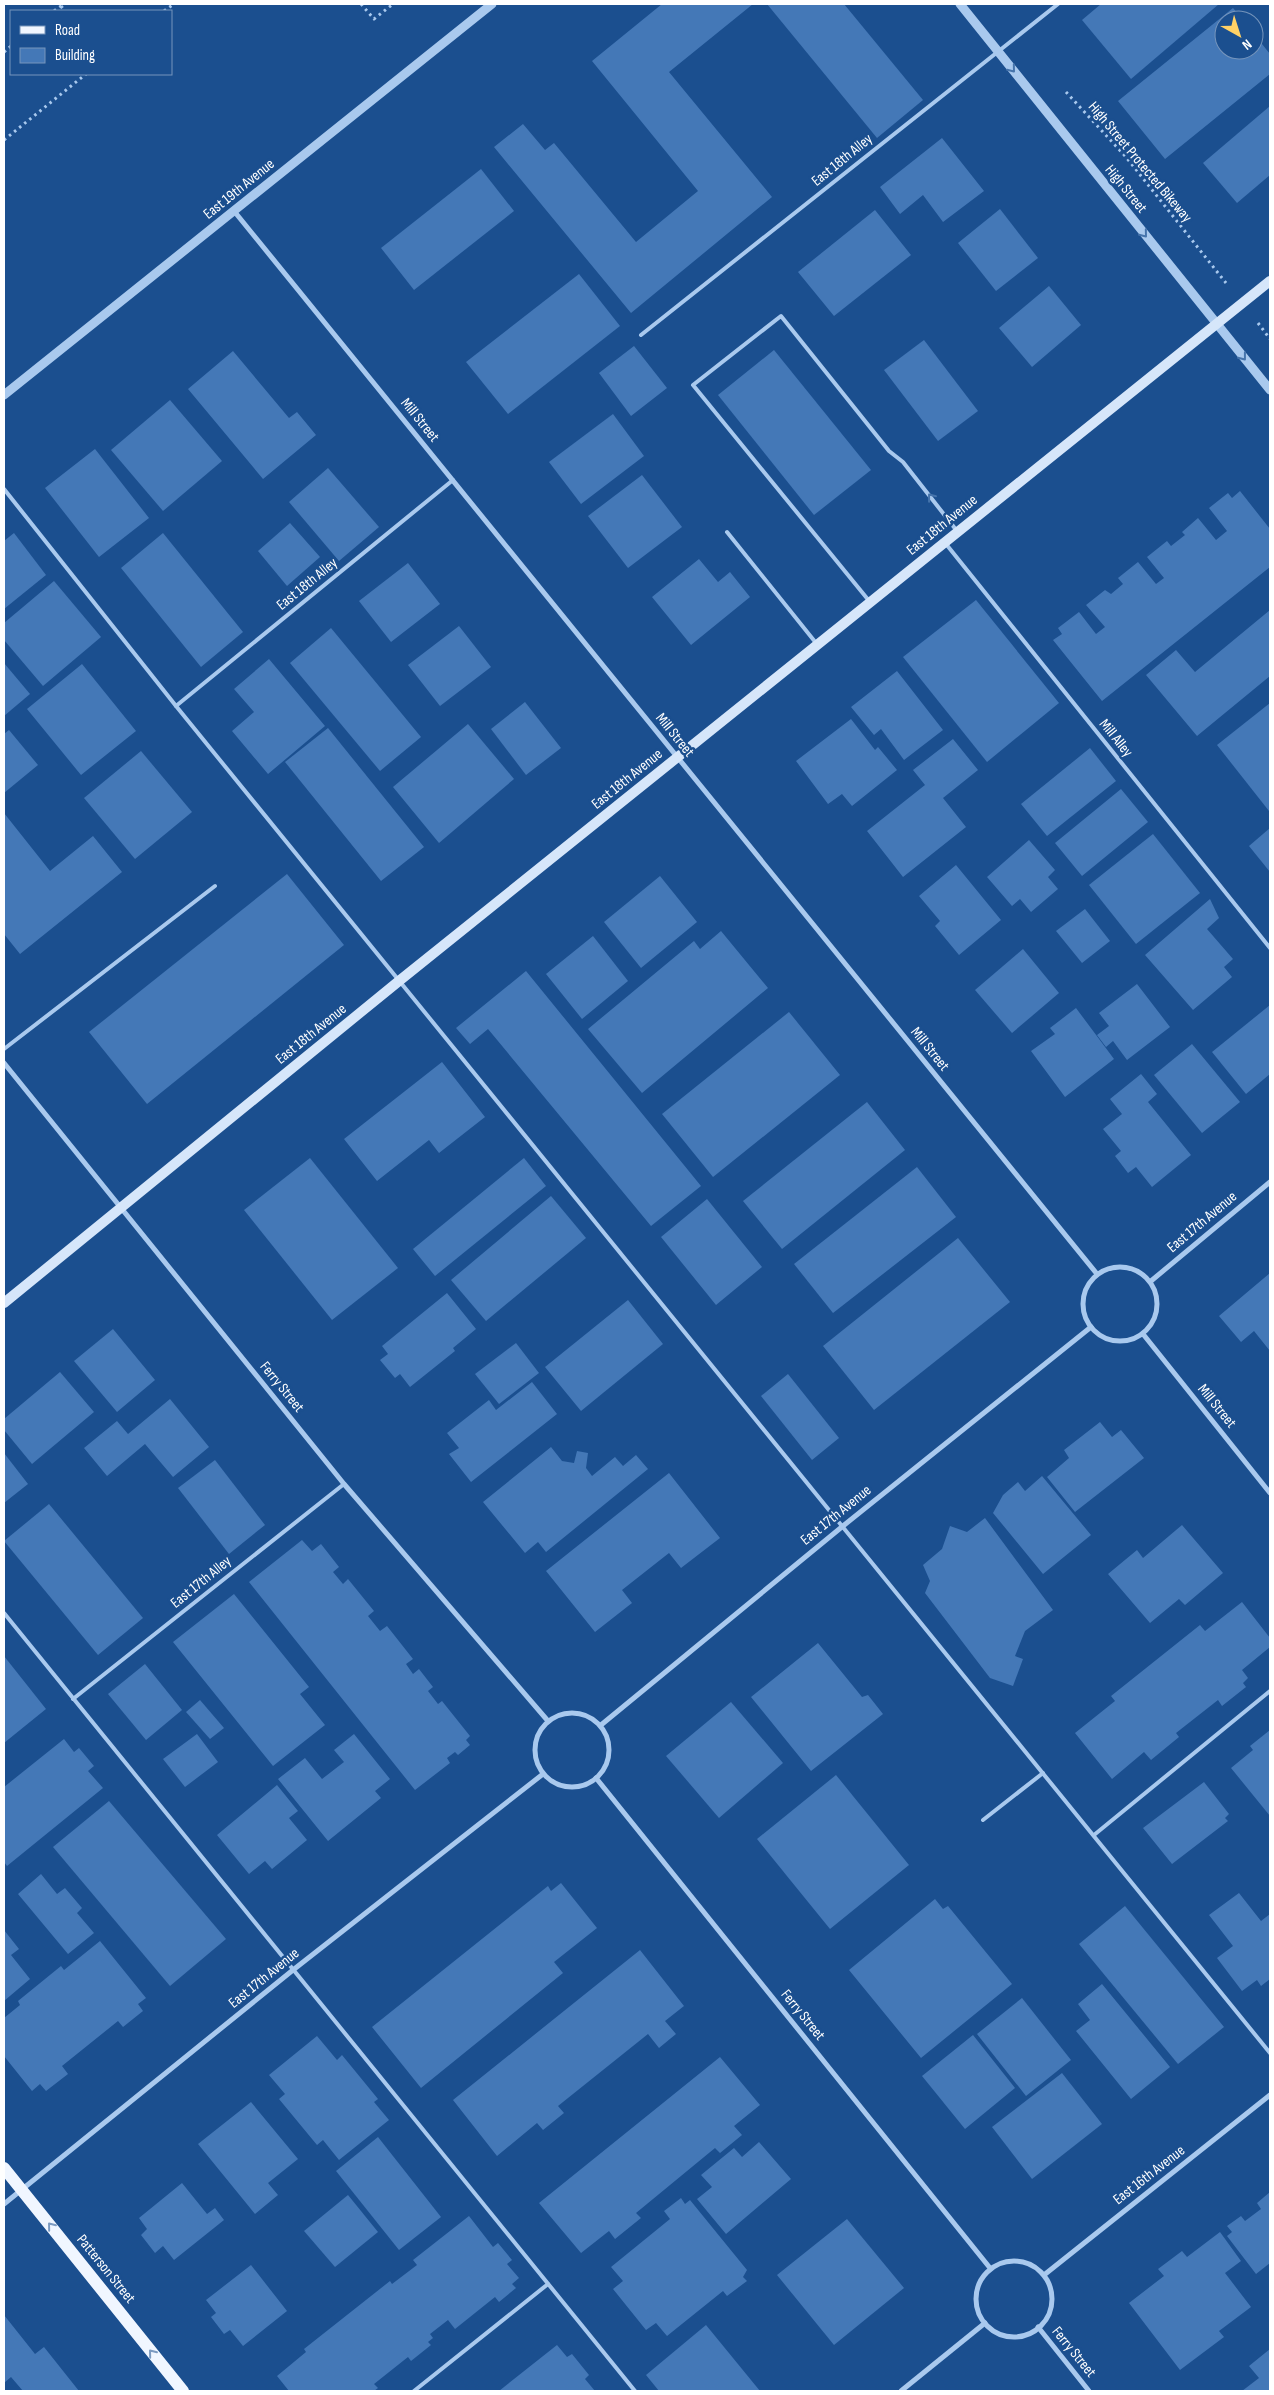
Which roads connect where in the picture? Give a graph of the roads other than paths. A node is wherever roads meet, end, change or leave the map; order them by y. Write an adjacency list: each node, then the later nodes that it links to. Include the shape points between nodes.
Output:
1 (492, 4): 5 (street, East 19th Avenue)
2 (960, 4): 4 (street, High Street)
3 (1058, 4): 4 (lane, East 18th Alley)
4 (998, 51): 7 (street, High Street, one-way to 7); 8 (lane, East 18th Alley)
5 (234, 211): 10 (street, East 19th Avenue); 11 (street, Mill Street)
6 (1270, 281): 7 (main road, East 18th Avenue)
7 (1217, 323): 9 (street, High Street, one-way to 9); 14 (main road, East 18th Avenue)
8 (641, 335)
9 (1270, 390)
10 (4, 395)
11 (453, 480): 18 (lane, East 18th Alley); 19 (street, Mill Street)
12 (4, 489): 18 (lane)
13 (727, 532): 17 (lane)
14 (958, 532): 15 (main road, East 18th Avenue); 16 (lane, one-way to 16, via 781,316 693,385)
15 (945, 543): 16 (main road, East 18th Avenue); 21 (lane, Mill Alley)
16 (870, 602): 17 (main road, East 18th Avenue)
17 (817, 645): 19 (main road, East 18th Avenue)
18 (176, 706): 22 (lane)
19 (677, 758): 22 (main road, East 18th Avenue); 27 (street, Mill Street)
20 (215, 886): 23 (lane)
21 (1270, 948)
22 (399, 981): 26 (main road, East 18th Avenue); 34 (lane)
23 (4, 1049)
24 (4, 1062): 26 (street, Ferry Street)
25 (1270, 1182): 28 (street, East 17th Avenue)
26 (122, 1209): 29 (main road, East 18th Avenue); 32 (street, Ferry Street)
27 (1097, 1274): 28 (street, via 1111,1268 1126,1267 1140,1271); 30 (street, via 1083,1299 1084,1314)
28 (1151, 1281): 31 (street, via 1157,1294 1158,1309 1153,1323)
29 (4, 1304)
30 (1091, 1328): 31 (street, via 1101,1337 1115,1342 1130,1341); 34 (street, East 17th Avenue)
31 (1143, 1334): 33 (street, Mill Street)
32 (344, 1484): 37 (lane, East 17th Alley); 38 (street, Ferry Street)
33 (1270, 1493)
34 (843, 1526): 39 (street, East 17th Avenue); 40 (lane)
35 (4, 1613): 37 (lane)
36 (1270, 1691): 44 (lane)
37 (73, 1699): 45 (lane)
38 (548, 1721): 39 (street, via 560,1714 575,1712 589,1715); 41 (street, via 538,1732 534,1747 536,1761)
39 (601, 1725): 42 (street, via 608,1738 610,1752 606,1767)
40 (1044, 1773): 43 (lane); 44 (lane)
41 (543, 1774): 42 (street, via 554,1783 569,1787 583,1786); 45 (street, East 17th Avenue)
42 (596, 1778): 51 (street, Ferry Street)
43 (983, 1820)
44 (1094, 1835): 46 (lane)
45 (293, 1970): 49 (street, East 17th Avenue); 53 (lane)
46 (1270, 2054)
47 (1270, 2095): 52 (street, East 16th Avenue)
48 (4, 2168): 49 (main road, Patterson Street)
49 (22, 2190): 50 (street, East 17th Avenue); 56 (main road, Patterson Street, one-way to 49)
50 (4, 2204)
51 (990, 2268): 52 (street, via 1012,2260 1034,2267); 54 (street, via 977,2289 976,2301)
52 (1044, 2275): 55 (street, via 1052,2296 1051,2308)
53 (548, 2284): 57 (lane); 58 (lane)
54 (985, 2324): 55 (street, via 1005,2336 1017,2336); 59 (street)
55 (1038, 2328): 60 (street, Ferry Street)
56 (183, 2391)
57 (414, 2391)
58 (635, 2391)
59 (900, 2391)
60 (1089, 2391)

